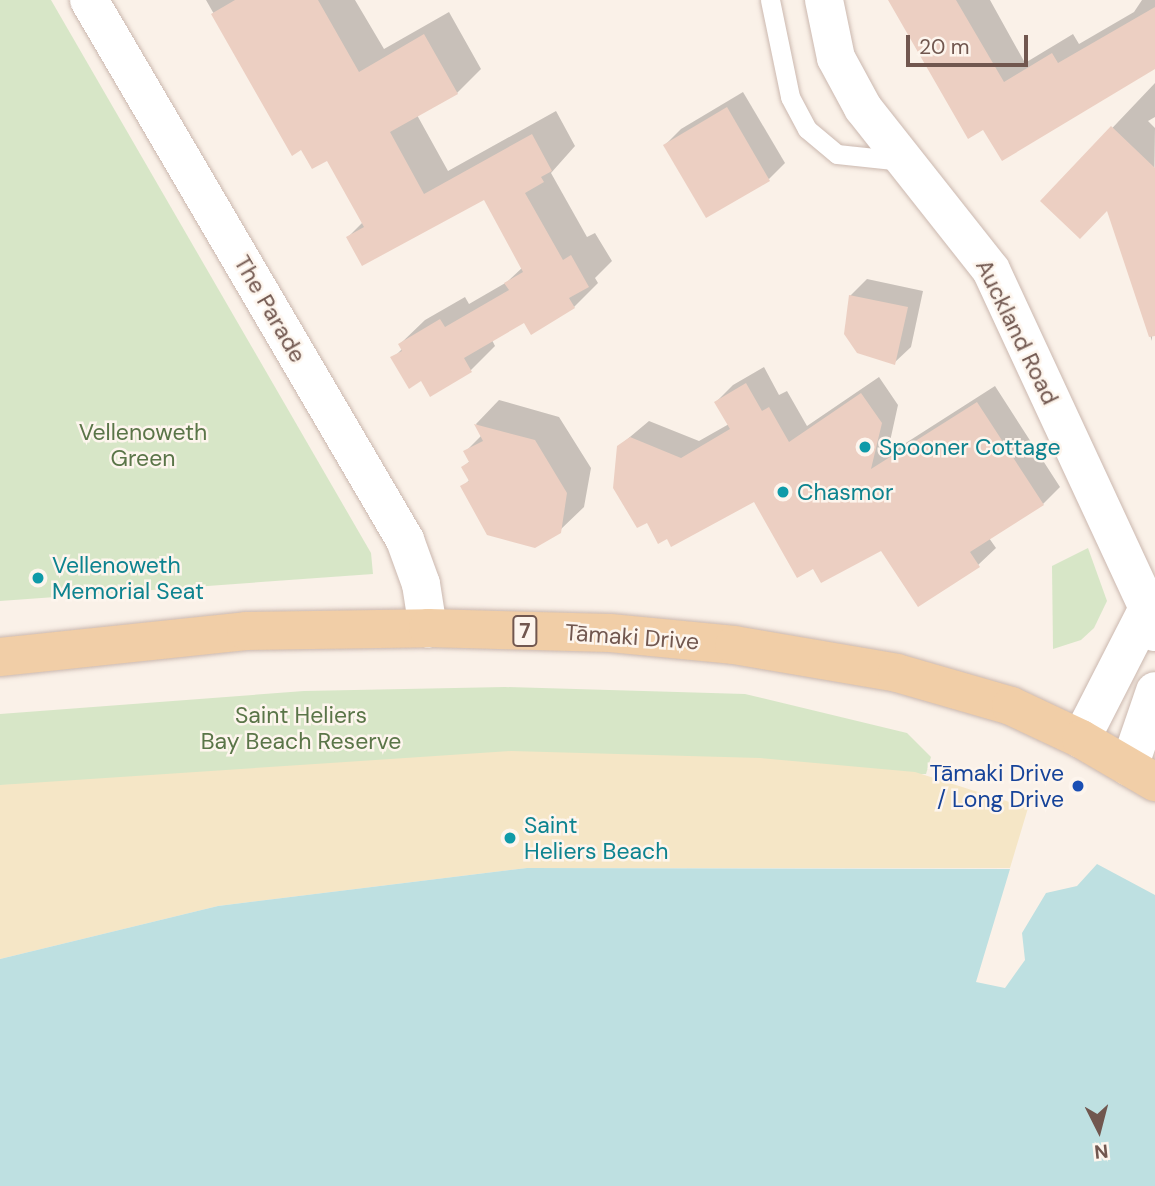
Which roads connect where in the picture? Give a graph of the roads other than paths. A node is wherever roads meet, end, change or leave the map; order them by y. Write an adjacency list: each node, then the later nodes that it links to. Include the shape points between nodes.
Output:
1 (89, 0): 6 (street, The Parade, via 405,540 421,584)
2 (770, 0): 4 (lane, via 790,97 807,129 837,154)
3 (824, 0): 4 (street, Auckland Road, via 836,58 863,108)
4 (908, 162): 5 (street, Auckland Road, via 991,270)
5 (1152, 620): 9 (street, Auckland Road)
6 (428, 628): 7 (main road, Tāmaki Drive / 7, via 246,631); 9 (main road, Tāmaki Drive / 7, via 610,633 803,654 897,673 1011,706)
7 (0, 657)
8 (1155, 691): 10 (street)
9 (1082, 739): 10 (main road, Tāmaki Drive / 7)
10 (1142, 774)

